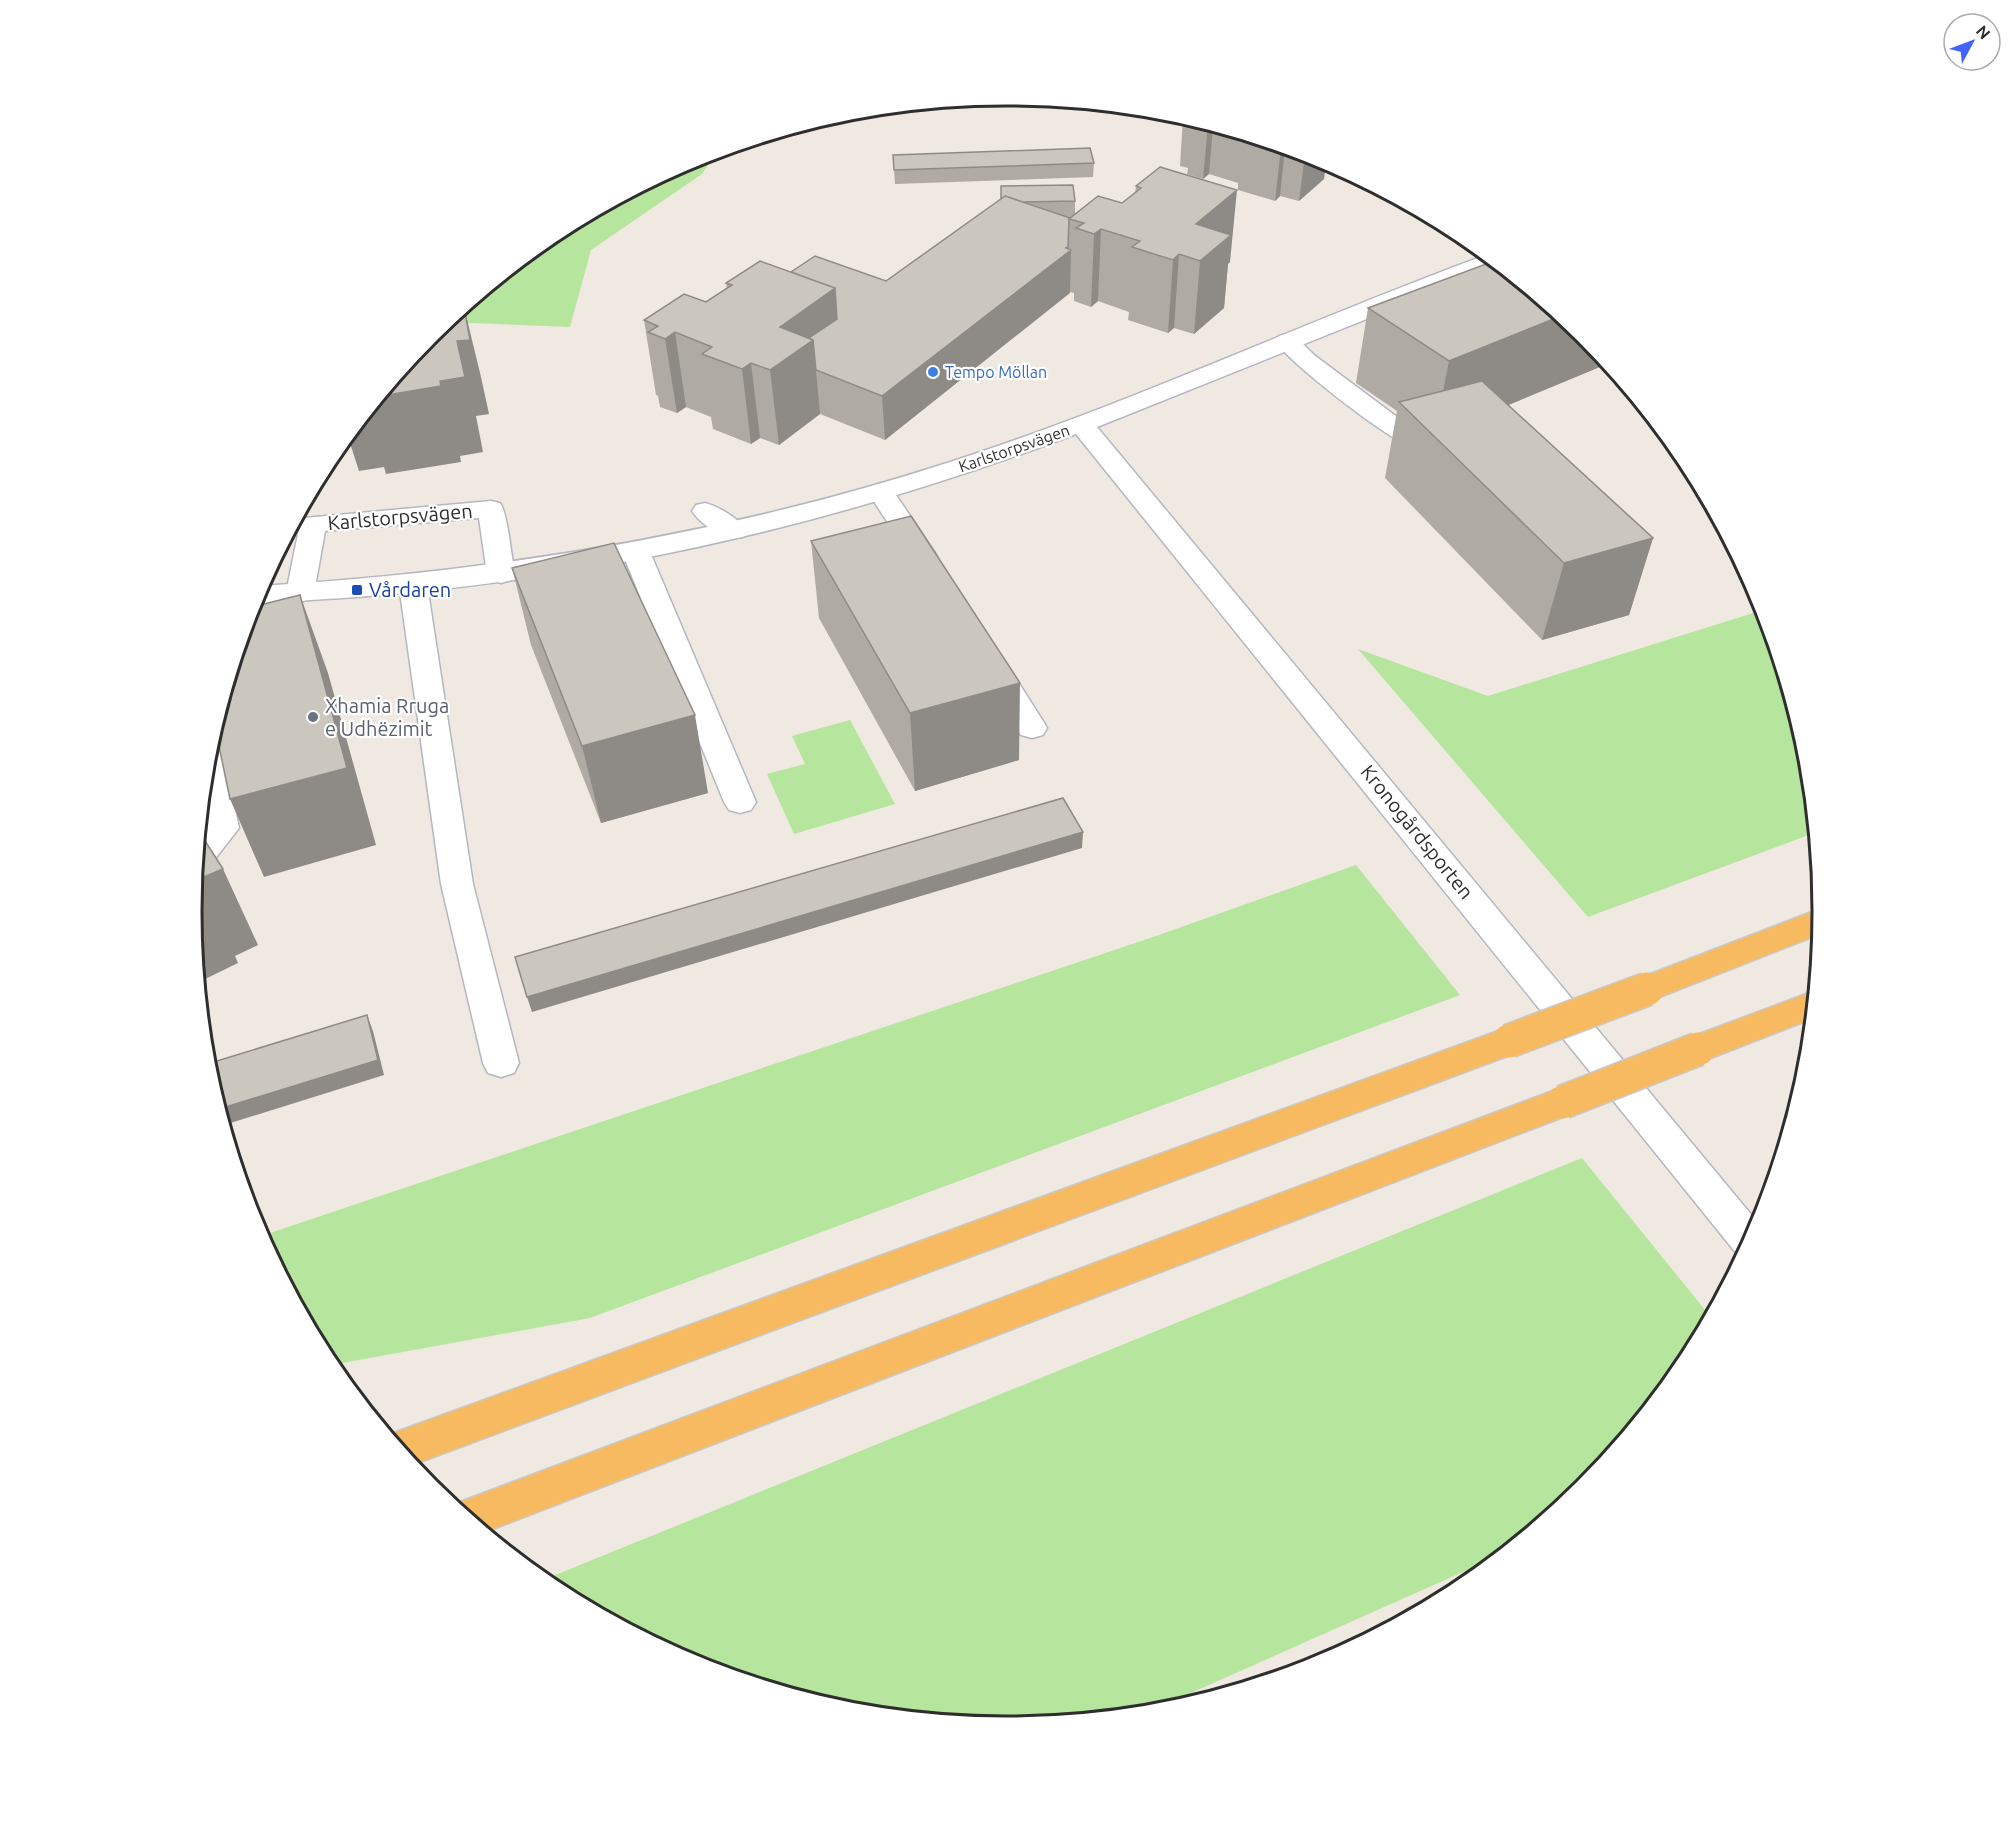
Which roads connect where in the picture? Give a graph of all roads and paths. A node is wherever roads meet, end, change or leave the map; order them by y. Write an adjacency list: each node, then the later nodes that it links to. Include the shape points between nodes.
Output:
1 (1484, 264): 2 (street, Karlstorpsvägen)
2 (1287, 341): 3 (street, Karlstorpsvägen); 4 (street, via 1358,400 1419,441)
3 (1081, 424): 5 (street, Karlstorpsvägen); 22 (street, Kronogårdsporten)
4 (1458, 440)
5 (881, 492): 7 (street, Karlstorpsvägen); 10 (street)
6 (705, 511): 7 (street)
7 (734, 531): 8 (street, Karlstorpsvägen)
8 (636, 552): 9 (street, Karlstorpsvägen); 17 (street)
9 (501, 574): 11 (street, Karlstorpsvägen); 12 (street, Karlstorpsvägen, via 491,509 314,524)
10 (936, 576)
11 (412, 585): 12 (street, Karlstorpsvägen); 21 (street, via 457,884)
12 (300, 593): 13 (street, Karlstorpsvägen)
13 (267, 595)
14 (981, 647): 15 (street)
15 (1032, 728)
16 (214, 779): 18 (street, via 223,828)
17 (740, 802)
18 (205, 850)
19 (1812, 924): 23 (highway, bridge, via 1509,1041)
20 (1806, 1007): 24 (highway, bridge)
21 (501, 1063)
22 (1744, 1233)
23 (408, 1447)
24 (476, 1515)

